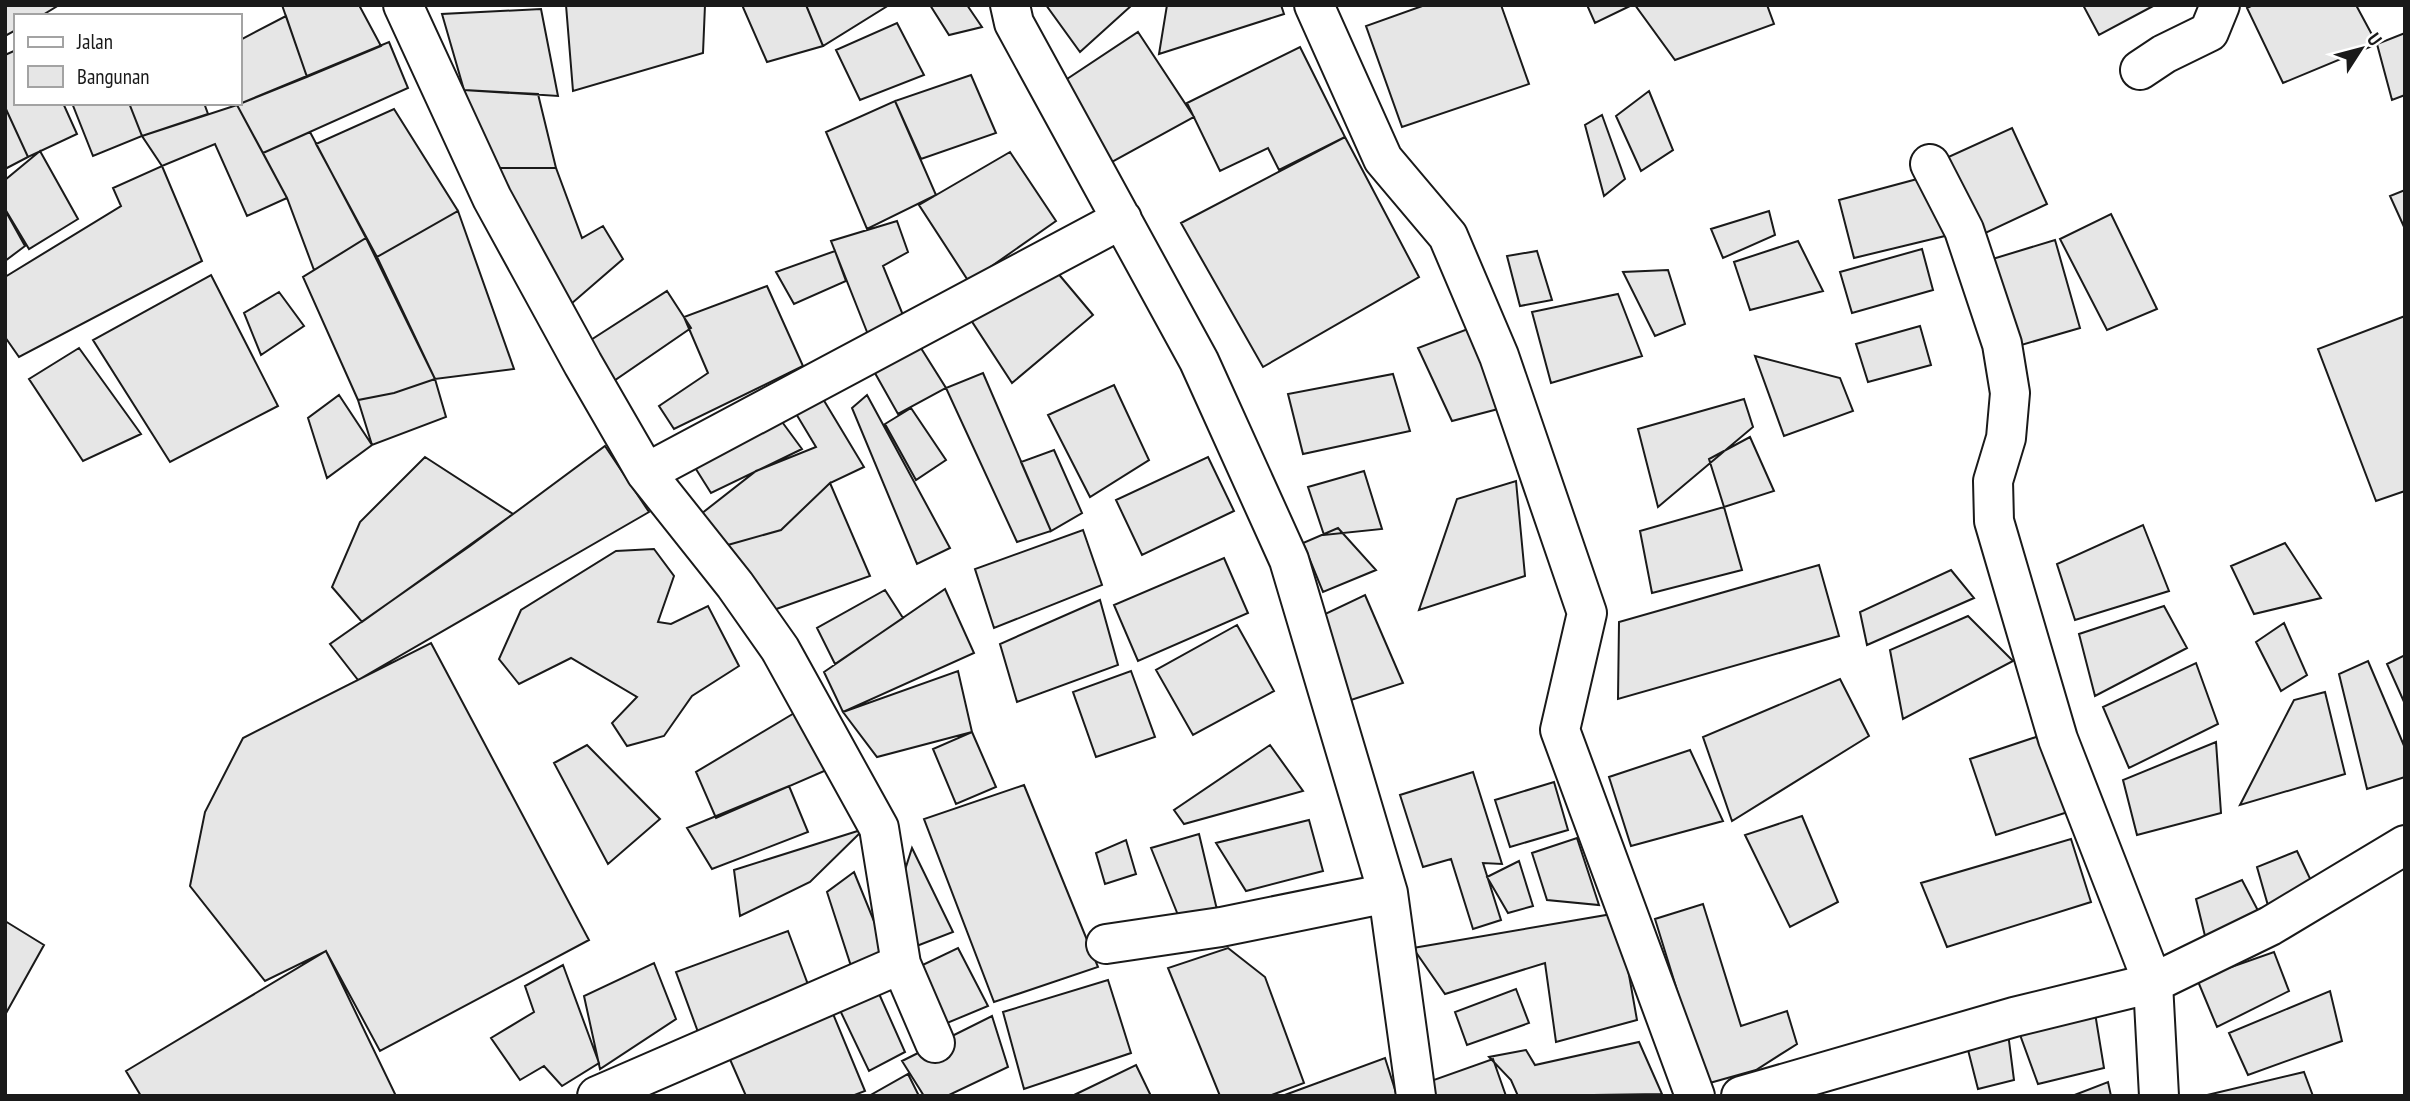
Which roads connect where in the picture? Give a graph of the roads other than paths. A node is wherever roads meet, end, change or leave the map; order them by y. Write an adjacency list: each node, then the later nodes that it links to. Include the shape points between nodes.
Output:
1 (403, 5): 8 (street, via 492,198)
2 (1010, 5): 7 (street, via 1014,23)
3 (1314, 5): 17 (street, via 1383,159 1448,236 1499,356 1587,613 1560,730)
4 (2220, 5): 5 (street, via 2209,32)
5 (2140, 70)
6 (1930, 164): 13 (street, via 1964,230 2002,344 2010,393 2006,438 1993,481 1994,521 2058,739)
7 (1122, 219): 8 (street); 10 (street, via 1199,361 1289,560)
8 (646, 473): 12 (street, via 780,649 879,828)
9 (2405, 845): 13 (street, via 2270,926)
10 (1388, 893): 11 (street, via 1221,928); 16 (street)
11 (1106, 944)
12 (901, 964): 14 (street); 15 (street)
13 (2152, 983): 18 (street, via 2014,1017); 19 (street)
14 (935, 1043)
15 (597, 1096)
16 (1416, 1096)
17 (1695, 1096)
18 (1741, 1096)
19 (2159, 1096)

